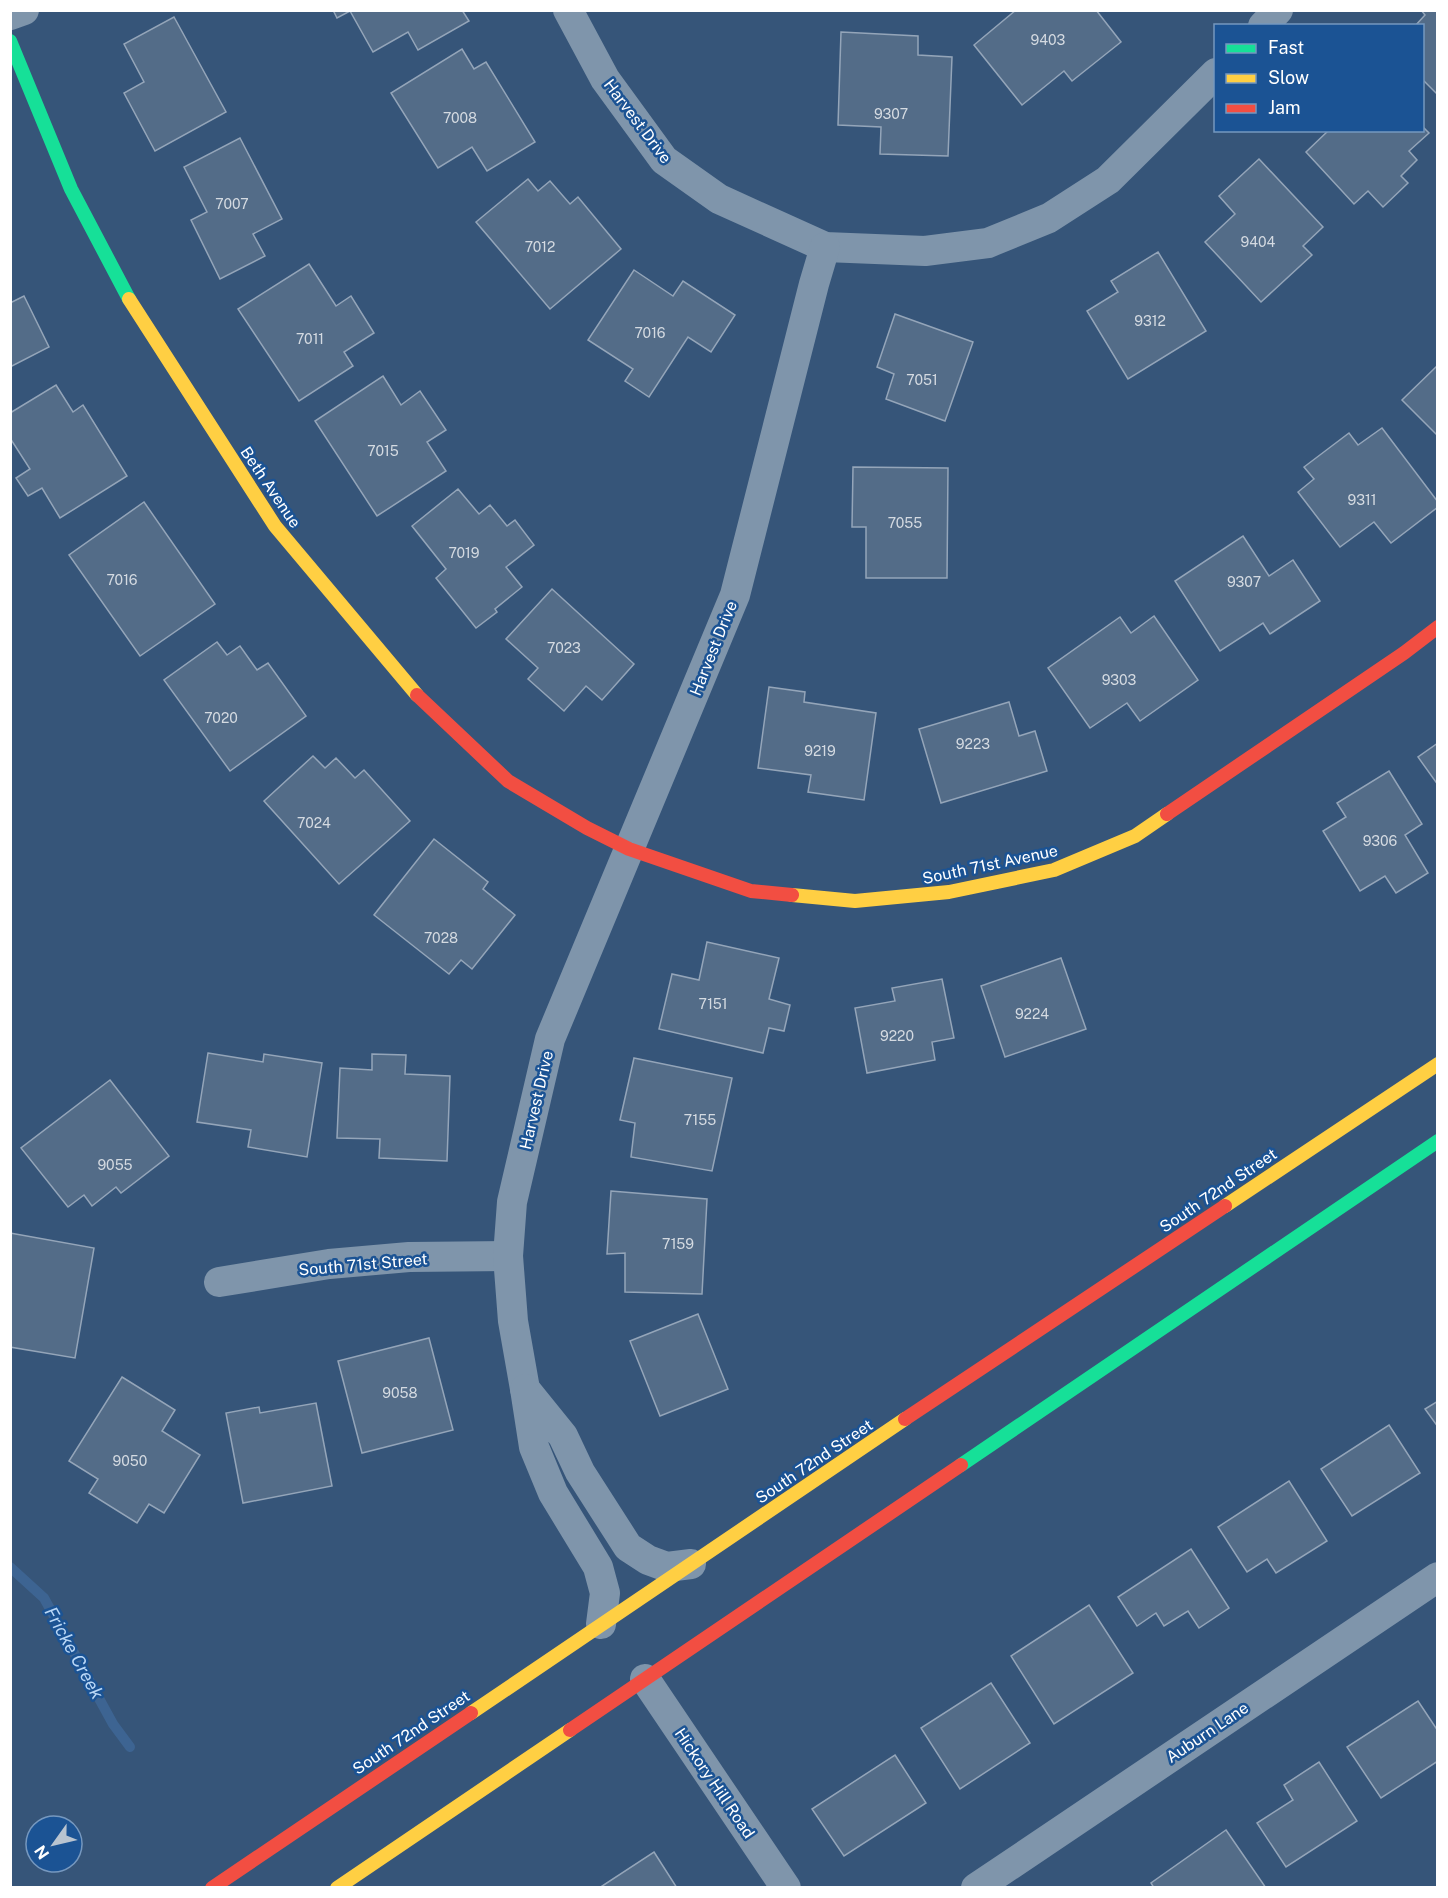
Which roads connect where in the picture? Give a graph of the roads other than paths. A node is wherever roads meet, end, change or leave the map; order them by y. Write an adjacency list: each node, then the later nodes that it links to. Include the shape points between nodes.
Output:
1 (24, 10): 4 (street)
2 (568, 10): 8 (street, Harvest Drive, via 605,80 664,160 718,199)
3 (1278, 10): 5 (street)
4 (10, 15)
5 (1265, 24)
6 (10, 41): 10 (main road, Beth Avenue, via 71,189 135,311 275,526 421,700 508,781)
7 (1214, 74): 8 (street, via 1108,180 1050,218 988,243 925,251)
8 (825, 247): 10 (street, Harvest Drive, via 735,596)
9 (1437, 627): 10 (main road, South 71st Avenue, via 1135,836 1054,870 949,892 855,901 751,891)
10 (629, 849): 13 (street, Harvest Drive, via 550,1039 512,1202)
11 (1437, 1064): 16 (main road, South 72nd Street)
12 (1437, 1141): 19 (main road)
13 (508, 1256): 14 (street, South 71st Street, via 409,1257 329,1264); 15 (street, Harvest Drive, via 513,1321)
14 (219, 1282)
15 (525, 1389): 16 (street, Harvest Drive, via 563,1436 580,1472 628,1547 667,1567); 18 (street, Harvest Drive, via 534,1447 553,1493 598,1567 605,1593)
16 (691, 1564): 18 (main road, South 72nd Street)
17 (1437, 1577): 23 (street, Auburn Lane)
18 (601, 1624): 20 (main road, South 72nd Street)
19 (645, 1679): 21 (main road); 22 (street, Hickory Hill Road)
20 (212, 1887)
21 (337, 1887)
22 (786, 1887)
23 (976, 1887)

